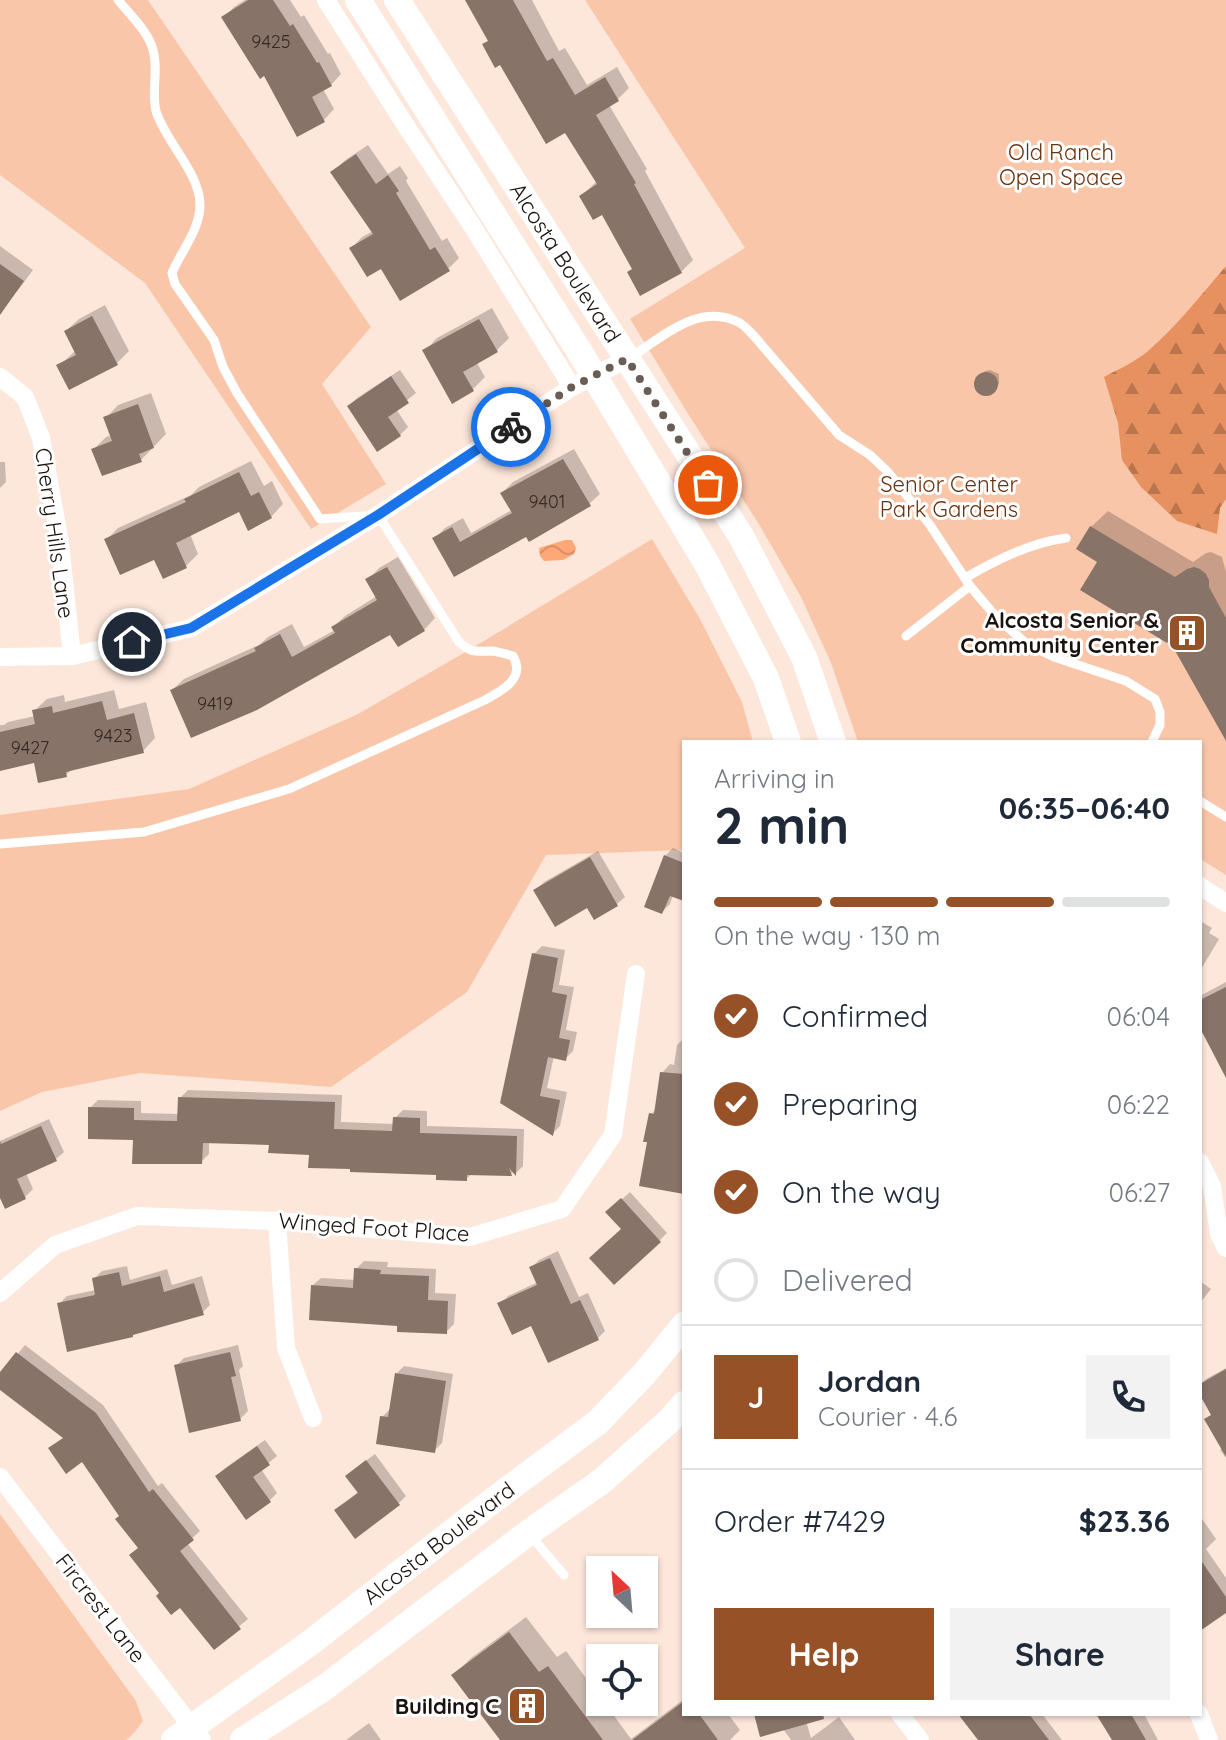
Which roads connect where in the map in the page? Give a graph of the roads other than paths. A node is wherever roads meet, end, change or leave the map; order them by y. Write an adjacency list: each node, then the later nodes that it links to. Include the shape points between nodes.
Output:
1 (118, 0): 8 (lane, via 154,52 156,113 198,189 197,225 172,273 175,284 214,340 237,393 320,519)
2 (326, 0): 7 (street, Alcosta Boulevard, via 471,224)
3 (358, 0): 7 (main road, Alcosta Boulevard, via 448,141)
4 (397, 0): 5 (main road, Alcosta Boulevard)
5 (627, 359): 7 (street); 10 (lane, via 689,320 722,317 740,323 839,435 888,472); 15 (main road, Alcosta Boulevard, via 741,536 804,657)
6 (0, 377): 12 (street, Cherry Hills Lane, via 25,397 41,438 60,543)
7 (583, 382): 8 (street); 14 (main road, Alcosta Boulevard, via 707,564 766,678)
8 (378, 515): 12 (street, via 191,628); 19 (lane, via 459,642 480,653 513,656 515,678 505,689 289,789 144,832)
9 (1066, 538): 10 (lane, via 1002,558)
10 (968, 582): 11 (lane); 16 (lane, via 1027,644 1126,681 1155,699 1160,725)
11 (906, 636)
12 (72, 656): 13 (street)
13 (0, 657)
14 (787, 740)
15 (832, 740)
16 (1153, 740)
17 (1202, 802): 18 (lane)
18 (1226, 817)
19 (0, 844)
20 (1202, 887): 21 (street)
21 (1226, 903)
22 (636, 974): 25 (street, Winged Foot Place, via 613,1135 562,1209 470,1237)
23 (1202, 1166): 24 (street, via 1212,1186)
24 (1214, 1211): 26 (street)
25 (277, 1221): 27 (street, Winged Foot Place, via 137,1216 55,1245); 30 (street, via 286,1348)
26 (1226, 1248)
27 (0, 1293)
28 (682, 1327): 36 (main road, Alcosta Boulevard, via 598,1422)
29 (682, 1406): 32 (main road, Alcosta Boulevard, via 602,1481)
30 (313, 1418)
31 (0, 1477): 36 (street, Fircrest Lane)
32 (528, 1533): 33 (lane); 37 (main road, Alcosta Boulevard, via 324,1688)
33 (564, 1575)
34 (902, 1716): 38 (street)
35 (1200, 1716): 39 (street)
36 (190, 1736)
37 (243, 1740)
38 (920, 1740)
39 (1209, 1740)

